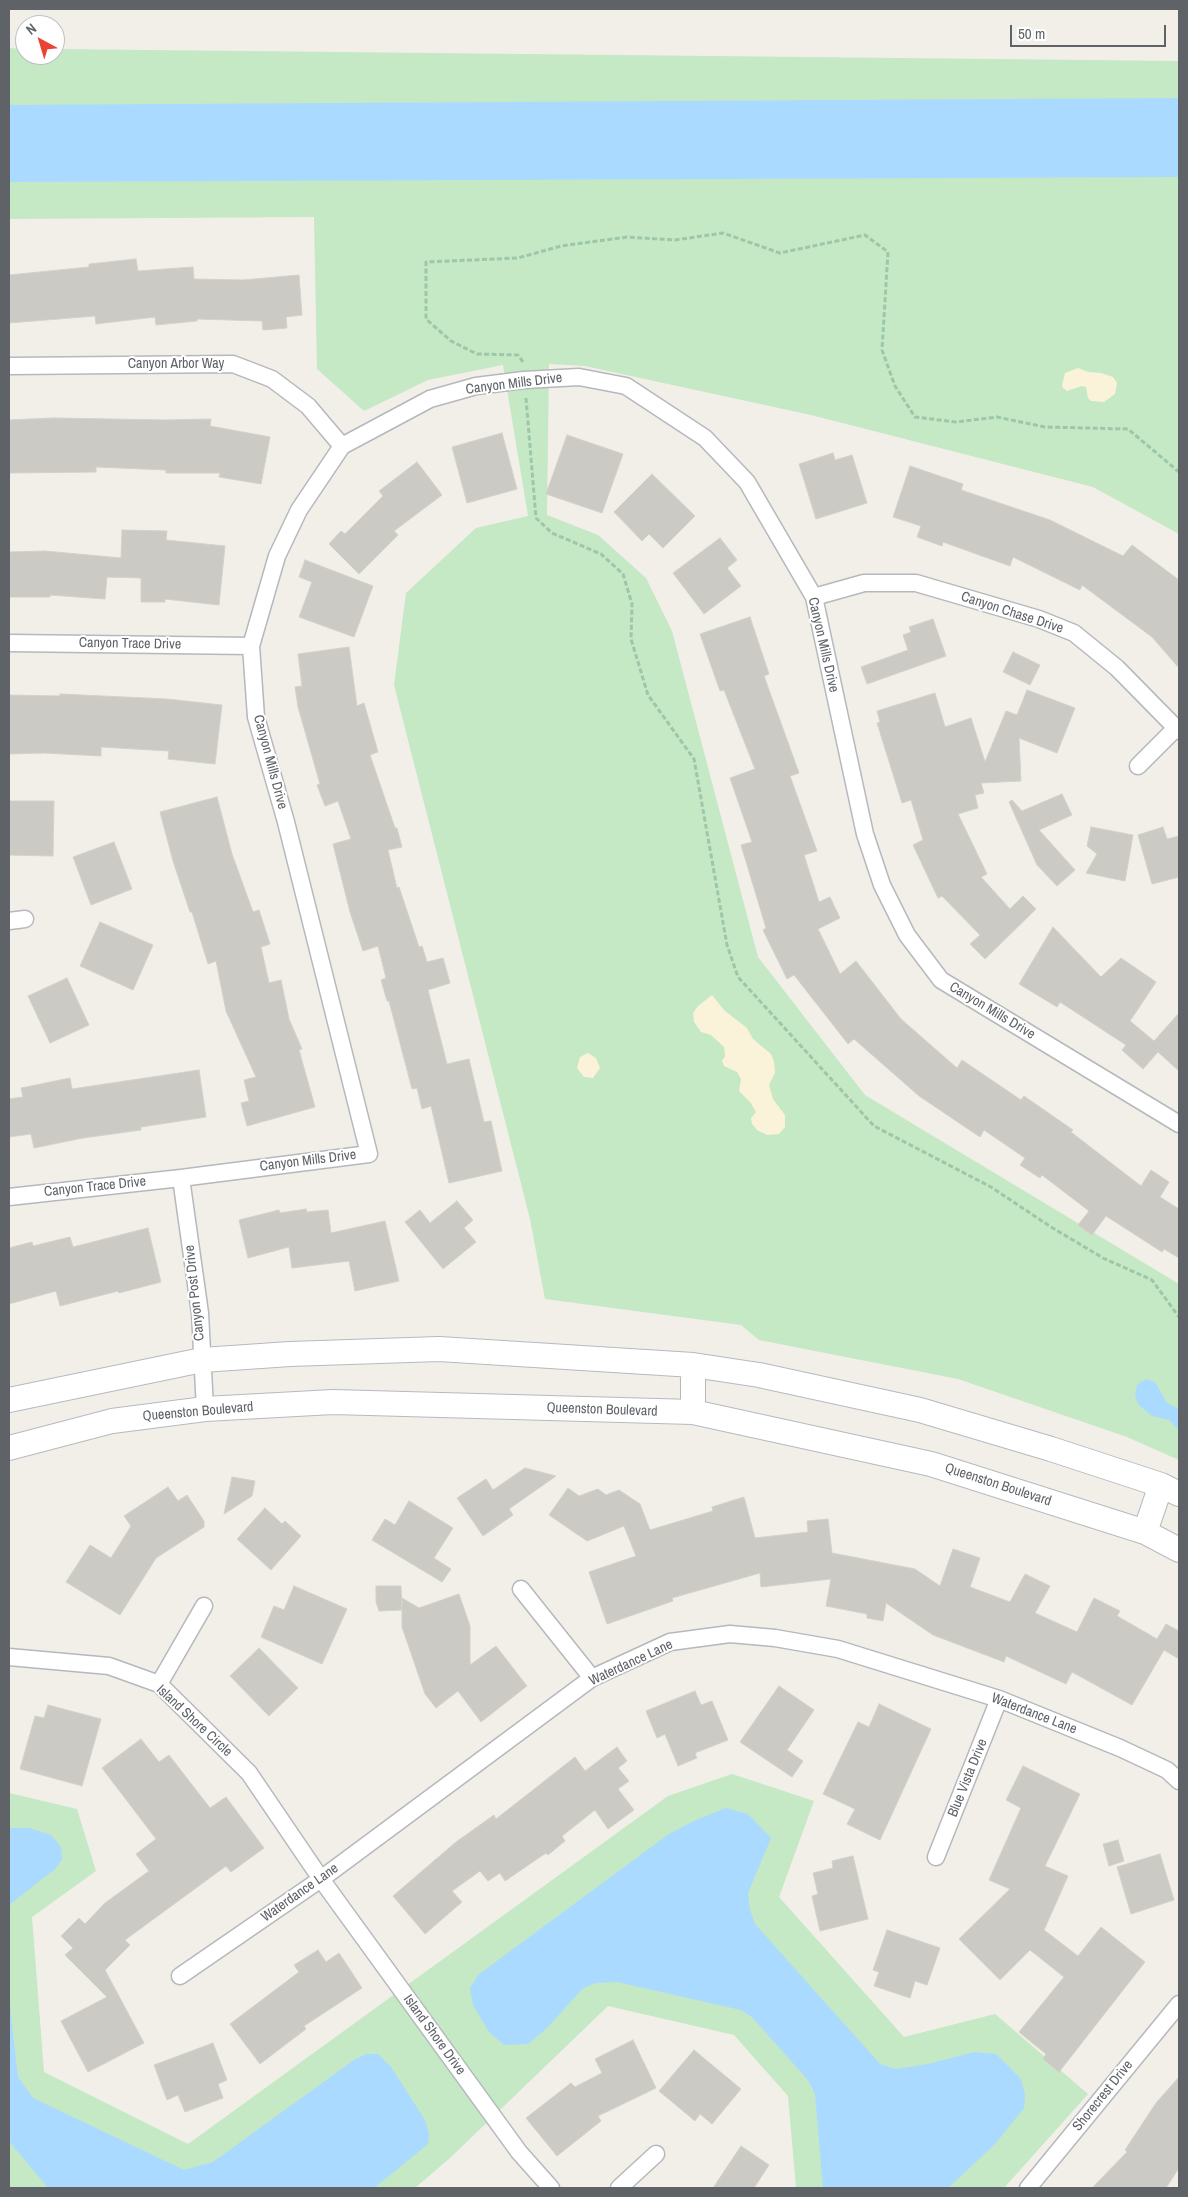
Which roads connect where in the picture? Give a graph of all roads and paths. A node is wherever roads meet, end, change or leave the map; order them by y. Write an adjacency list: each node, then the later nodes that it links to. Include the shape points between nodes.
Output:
1 (9, 366): 3 (street, Canyon Arbor Way, via 233,364 272,379 308,406)
2 (524, 380): 3 (street, Canyon Mills Drive, via 476,386 430,399); 4 (path, via 523,362 518,355 477,354 450,342 426,319 426,262 518,258 561,246 627,237 675,240 723,233 780,253 865,235 888,252 882,350 895,386 915,417 956,422 998,417 1045,427 1128,429); 5 (street, Canyon Mills Drive, via 579,377 626,386 706,438 747,482); 15 (path, via 536,518 552,533 601,554 623,574 632,604 632,639 648,695 694,759 727,946 738,977 874,1126 991,1187 1103,1258 1152,1280)
3 (342, 446): 7 (street, Canyon Mills Drive, via 299,510 277,556)
4 (1179, 472)
5 (814, 597): 8 (street, Canyon Chase Drive, via 864,583 916,582 1040,619 1074,634 1116,668); 12 (street, Canyon Mills Drive, via 865,834 882,885 907,935 941,980)
6 (9, 643): 7 (street, Canyon Trace Drive)
7 (251, 646): 13 (street, Canyon Mills Drive, via 256,717 286,822 369,1154)
8 (1178, 729): 9 (street, Canyon Chase Drive)
9 (1138, 766)
10 (25, 919): 11 (street)
11 (9, 921)
12 (1179, 1124)
13 (181, 1178): 14 (street, Canyon Trace Drive); 16 (street, Canyon Post Drive, via 200,1313)
14 (9, 1196)
15 (1179, 1317)
16 (202, 1360): 17 (main road, via 439,1349); 18 (main road); 19 (street, Canyon Post Drive)
17 (693, 1365): 20 (main road); 22 (main road, via 759,1375 920,1410 1051,1449)
18 (9, 1400)
19 (206, 1409): 20 (main road, Queenston Boulevard, via 333,1402); 21 (main road, Queenston Boulevard, via 112,1421)
20 (692, 1412): 23 (main road, Queenston Boulevard, via 931,1464)
21 (9, 1448)
22 (1170, 1490): 23 (main road)
23 (1145, 1532): 24 (main road, Queenston Boulevard)
24 (1179, 1550)
25 (521, 1589): 28 (street)
26 (204, 1606): 29 (street)
27 (9, 1657): 29 (street, Island Shore Circle, via 109,1666)
28 (592, 1678): 30 (street, Waterdance Lane, via 670,1642 730,1634 838,1649); 33 (street, Waterdance Lane)
29 (159, 1684): 33 (street, Island Shore Circle, via 249,1773)
30 (999, 1699): 31 (street, Waterdance Lane, via 1120,1748 1167,1770); 32 (street, Blue Vista Drive)
31 (1179, 1781)
32 (936, 1857)
33 (321, 1879): 34 (street, Waterdance Lane); 37 (street, Island Shore Drive, via 519,2152)
34 (180, 1976)
35 (1179, 2004): 39 (street, Shorecrest Drive)
36 (656, 2154): 38 (street)
37 (551, 2188)
38 (619, 2188)
39 (1028, 2188)

